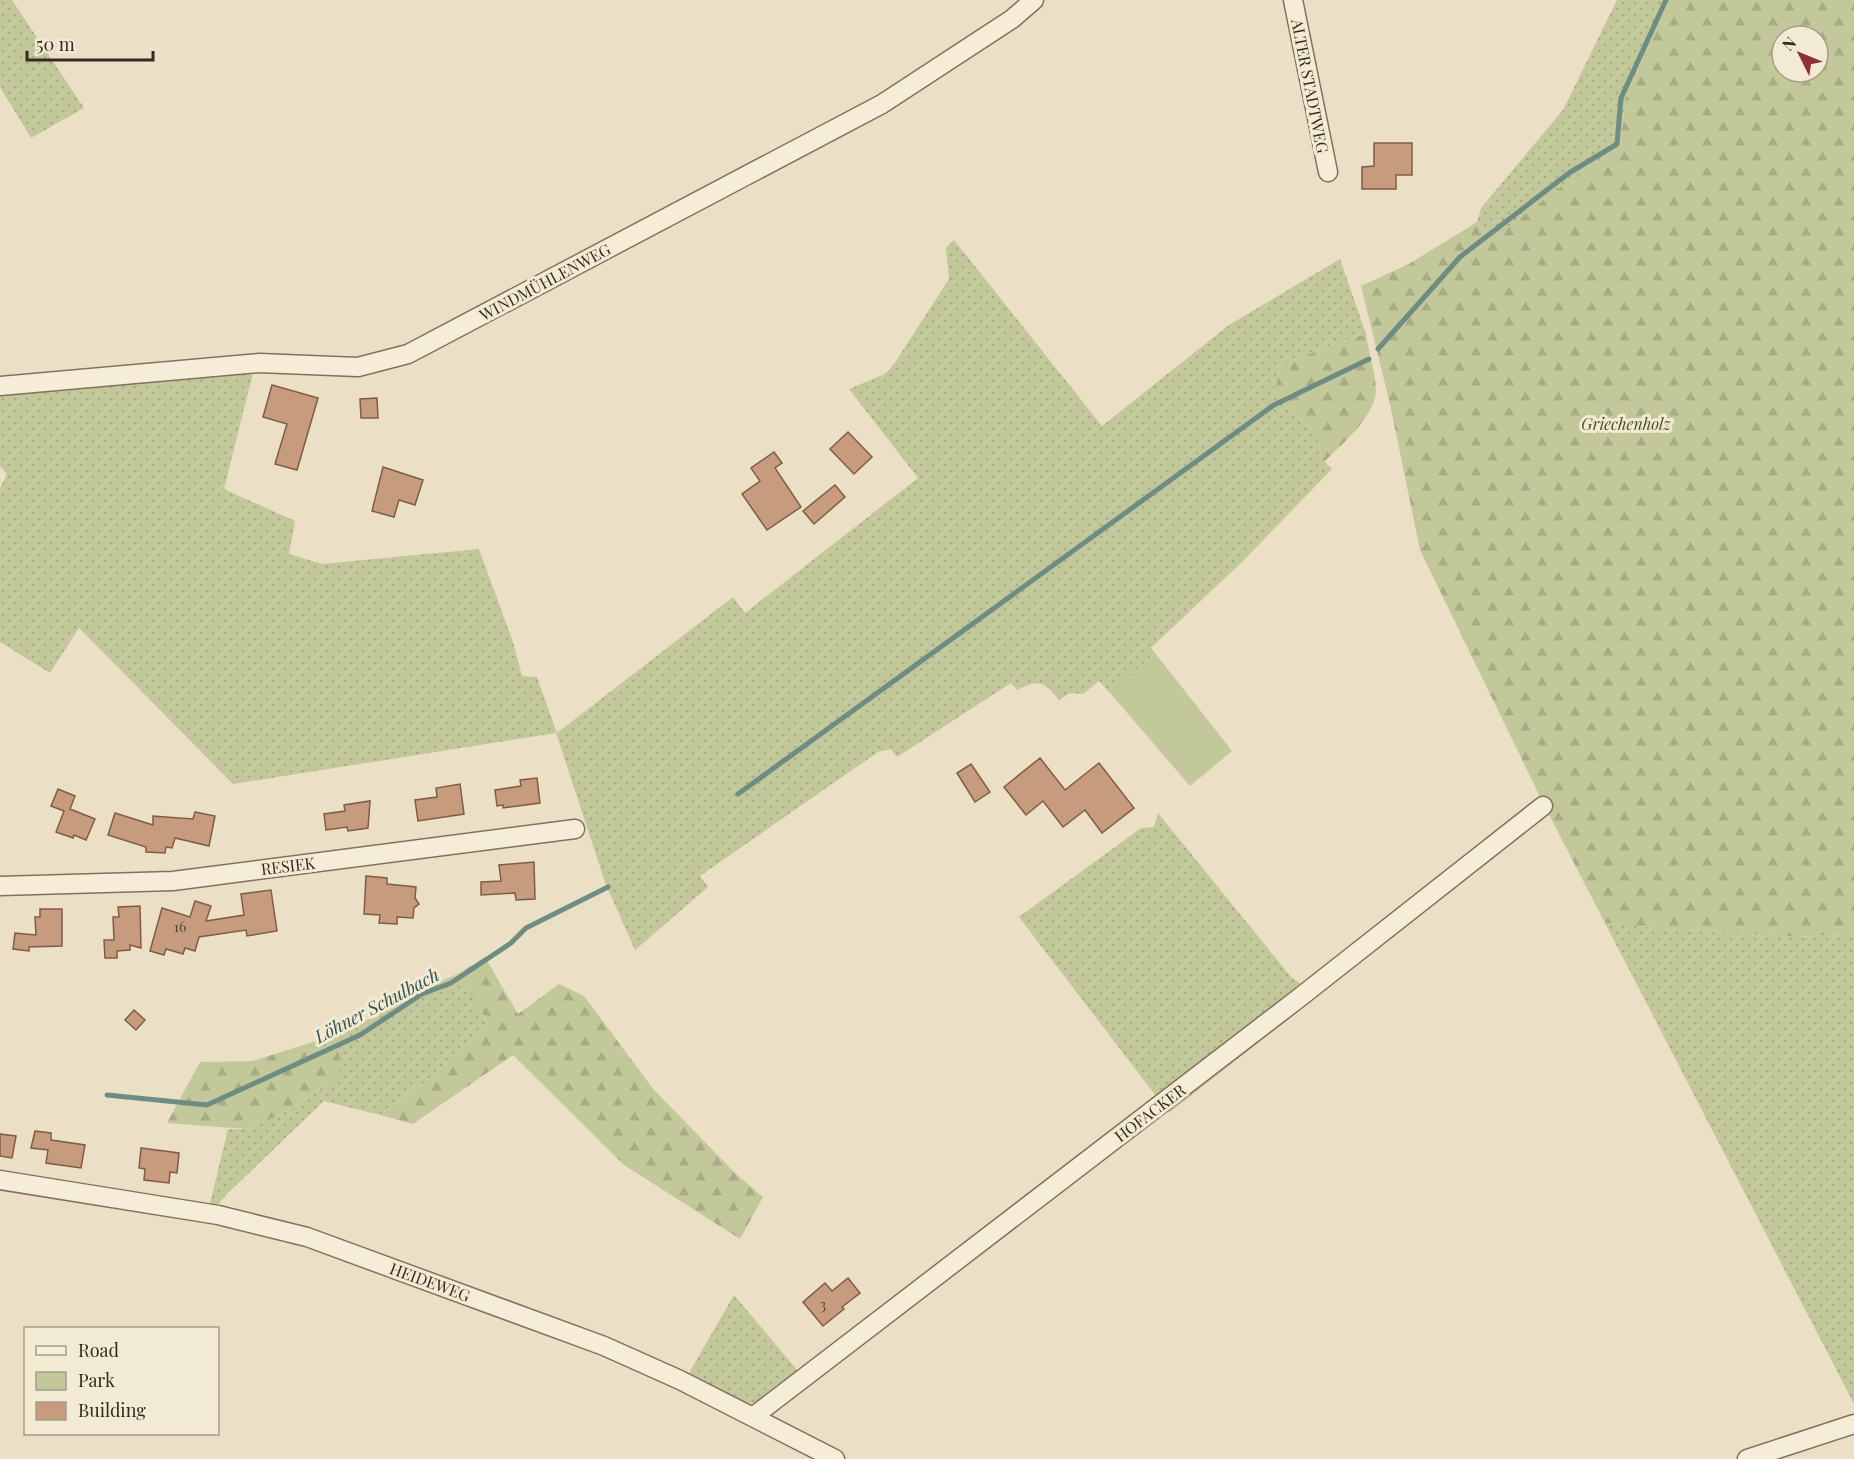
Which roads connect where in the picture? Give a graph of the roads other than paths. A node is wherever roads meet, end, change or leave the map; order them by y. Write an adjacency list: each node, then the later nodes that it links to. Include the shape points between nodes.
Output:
1 (1034, 0): 4 (street, WINDMÜHLENWEG, via 1012,19 882,104 408,354 358,367 259,363)
2 (1293, 0): 3 (street, ALTER STADTWEG)
3 (1328, 172)
4 (0, 386)
5 (1543, 806): 9 (street, HOFACKER, via 1299,999)
6 (575, 829): 7 (street, RESIEK, via 174,881)
7 (0, 886)
8 (0, 1180): 9 (street, HEIDEWEG, via 218,1215 307,1237 604,1347)
9 (754, 1416): 11 (street, HEIDEWEG)
10 (1854, 1424): 12 (street)
11 (835, 1459)
12 (1747, 1459)

